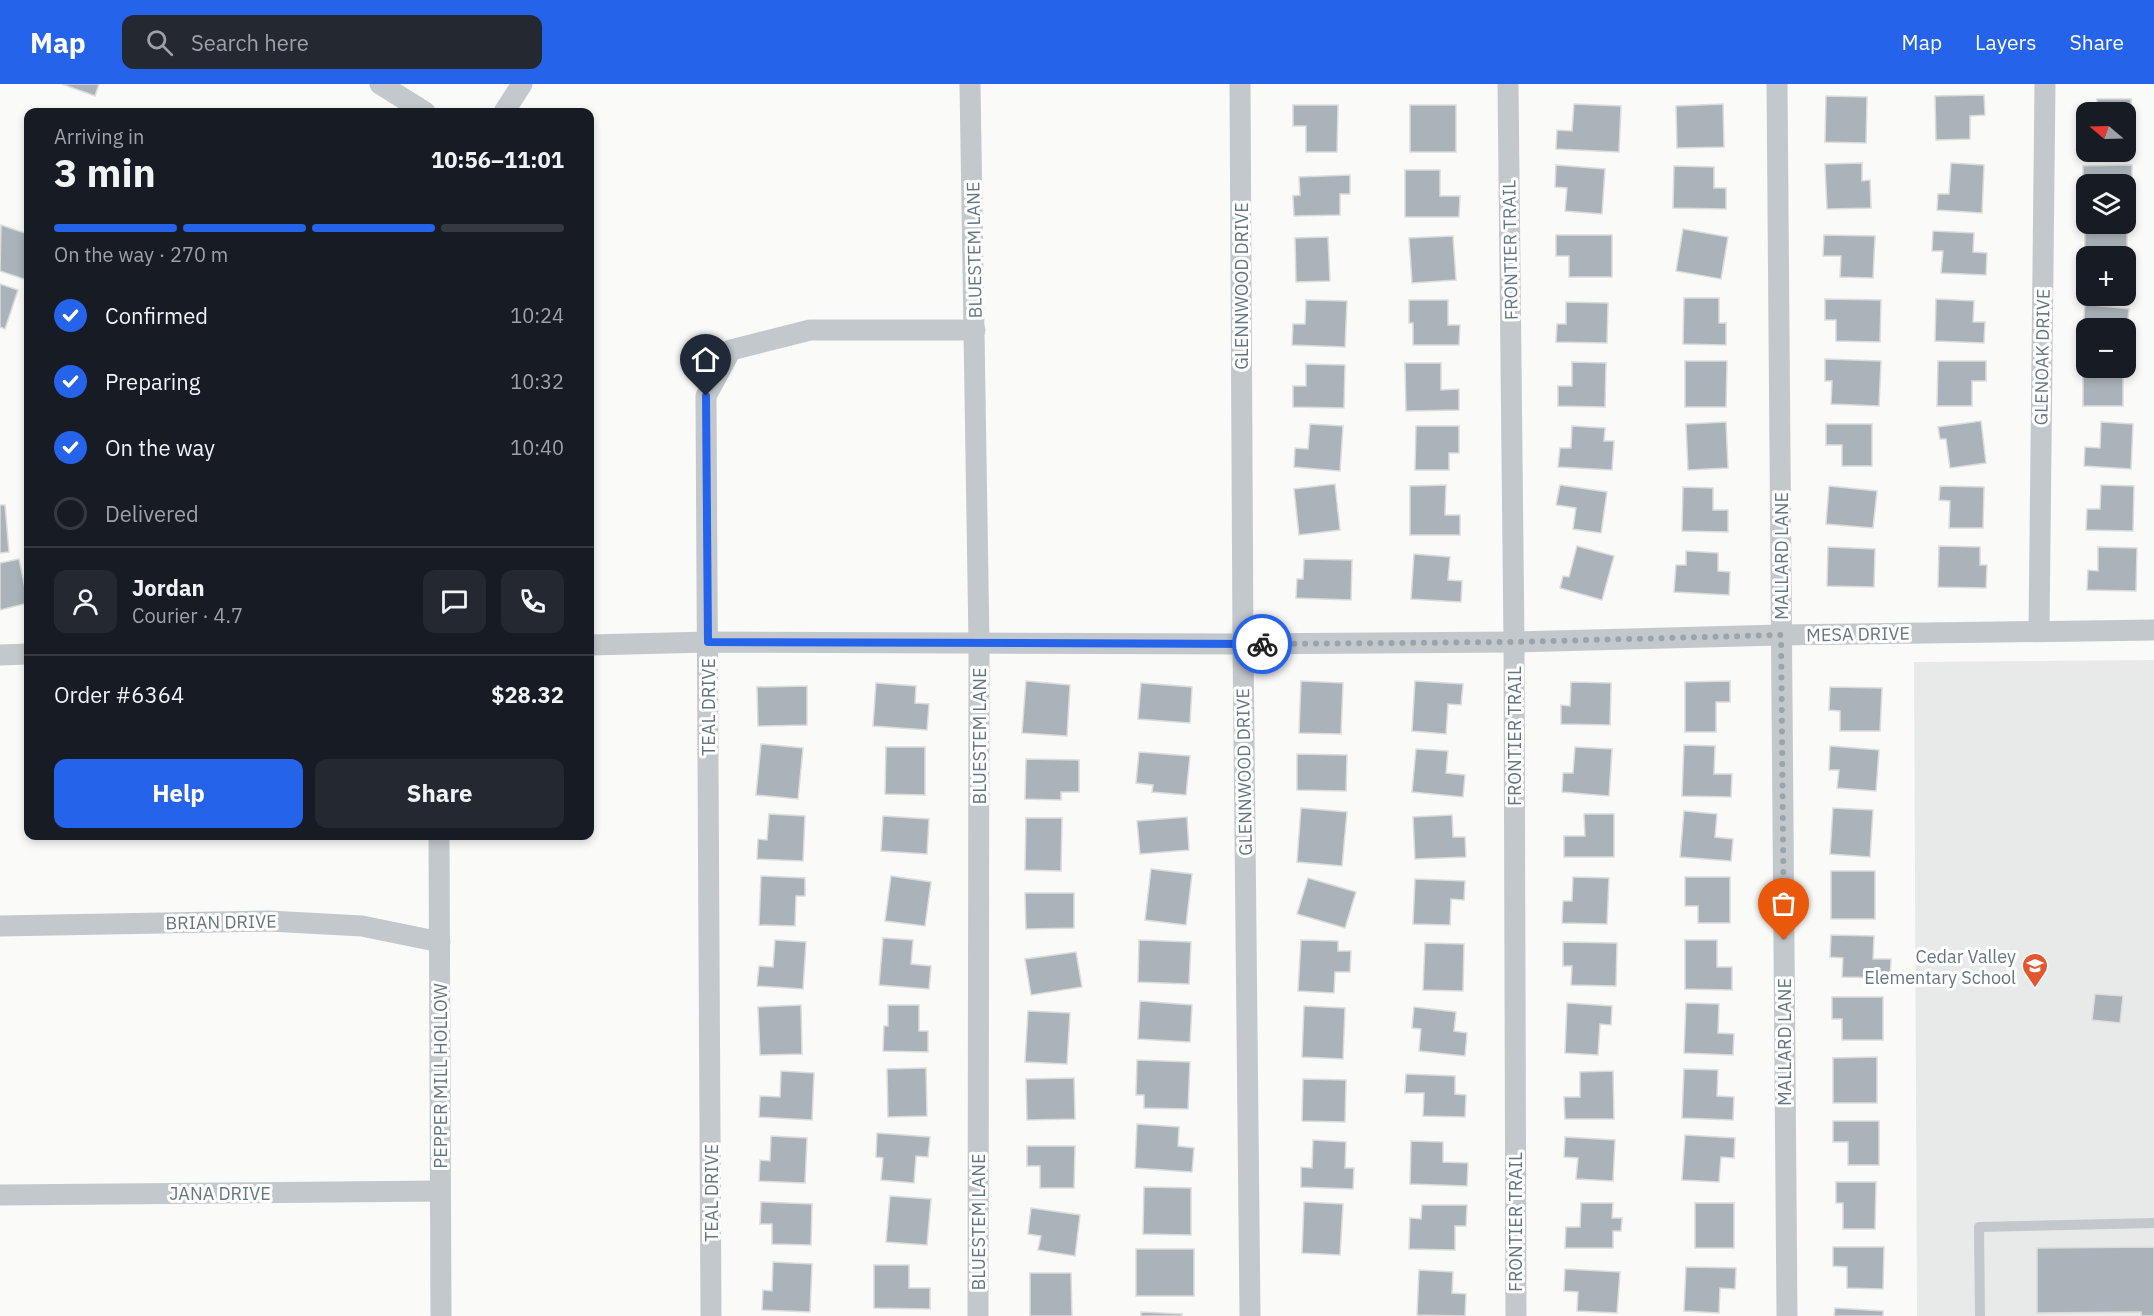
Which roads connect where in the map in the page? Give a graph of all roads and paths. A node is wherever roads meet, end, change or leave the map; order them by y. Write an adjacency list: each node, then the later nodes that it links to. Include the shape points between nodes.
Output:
1 (380, 84): 8 (street)
2 (522, 84): 9 (street)
3 (970, 84): 10 (street, BLUESTEM LANE)
4 (1240, 84): 17 (street, GLENNWOOD DRIVE)
5 (1508, 84): 15 (street, FRONTIER TRAIL)
6 (1777, 84): 13 (street, MALLARD LANE)
7 (2045, 84): 12 (street, GLENOAK DRIVE)
8 (419, 108)
9 (507, 108)
10 (975, 330): 14 (street, TEAL DRIVE, via 810,330 731,350 706,396); 16 (street, BLUESTEM LANE)
11 (2154, 630): 12 (street, MESA DRIVE)
12 (2039, 631): 13 (street, MESA DRIVE)
13 (1781, 635): 15 (street, MESA DRIVE); 32 (street, MALLARD LANE)
14 (708, 642): 16 (street, MESA DRIVE); 18 (street, MESA DRIVE); 28 (street, TEAL DRIVE)
15 (1514, 642): 17 (street, MESA DRIVE); 31 (street, FRONTIER TRAIL)
16 (979, 643): 17 (street, MESA DRIVE); 29 (street, BLUESTEM LANE)
17 (1243, 644): 30 (street, GLENNWOOD DRIVE)
18 (594, 645)
19 (24, 654): 20 (street)
20 (0, 655)
21 (440, 840): 23 (street, PEPPER MILL HOLLOW)
22 (0, 926): 23 (street, BRIAN DRIVE, via 269,921 362,926)
23 (440, 942): 24 (street, PEPPER MILL HOLLOW)
24 (440, 1191): 25 (street, JANA DRIVE); 27 (street, PEPPER MILL HOLLOW)
25 (0, 1195)
26 (2154, 1223): 33 (lane, via 1979,1227)
27 (441, 1316)
28 (711, 1316)
29 (978, 1316)
30 (1250, 1316)
31 (1516, 1316)
32 (1787, 1316)
33 (1980, 1316)

